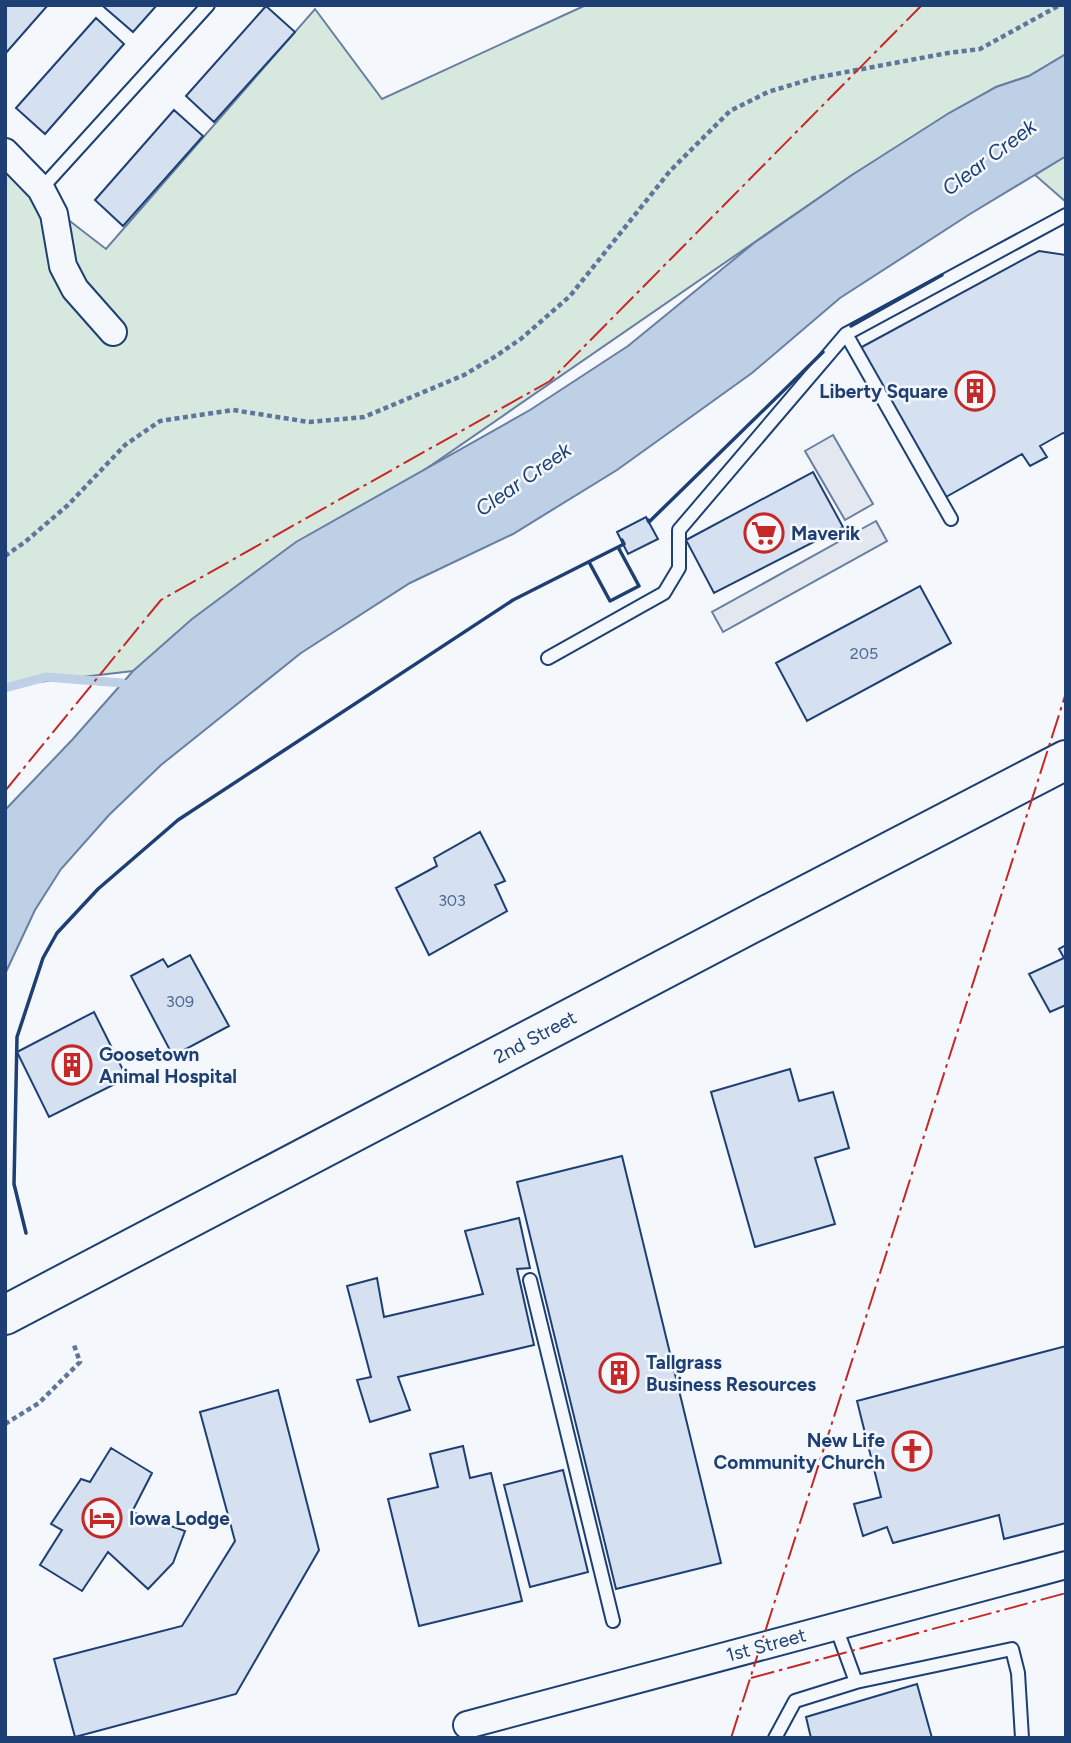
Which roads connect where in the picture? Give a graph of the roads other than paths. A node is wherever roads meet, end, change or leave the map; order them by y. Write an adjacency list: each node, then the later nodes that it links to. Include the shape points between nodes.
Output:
1 (208, 5): 3 (lane)
2 (5, 152): 3 (street)
3 (41, 189): 5 (street, via 54,214 63,266 75,289)
4 (1066, 215): 6 (lane)
5 (113, 332)
6 (846, 334): 7 (lane); 8 (lane, via 679,530 679,568 664,593)
7 (951, 519)
8 (548, 658)
9 (1066, 760): 11 (main road, 2nd Street)
10 (530, 1280): 13 (lane)
11 (16, 1310)
12 (1066, 1565): 14 (street, 1st Street)
13 (613, 1621)
14 (836, 1627): 15 (lane); 16 (street, 1st Street)
15 (856, 1682): 17 (lane, via 795,1701); 18 (lane, via 1012,1649)
16 (467, 1725)
17 (775, 1738)
18 (1022, 1738)

